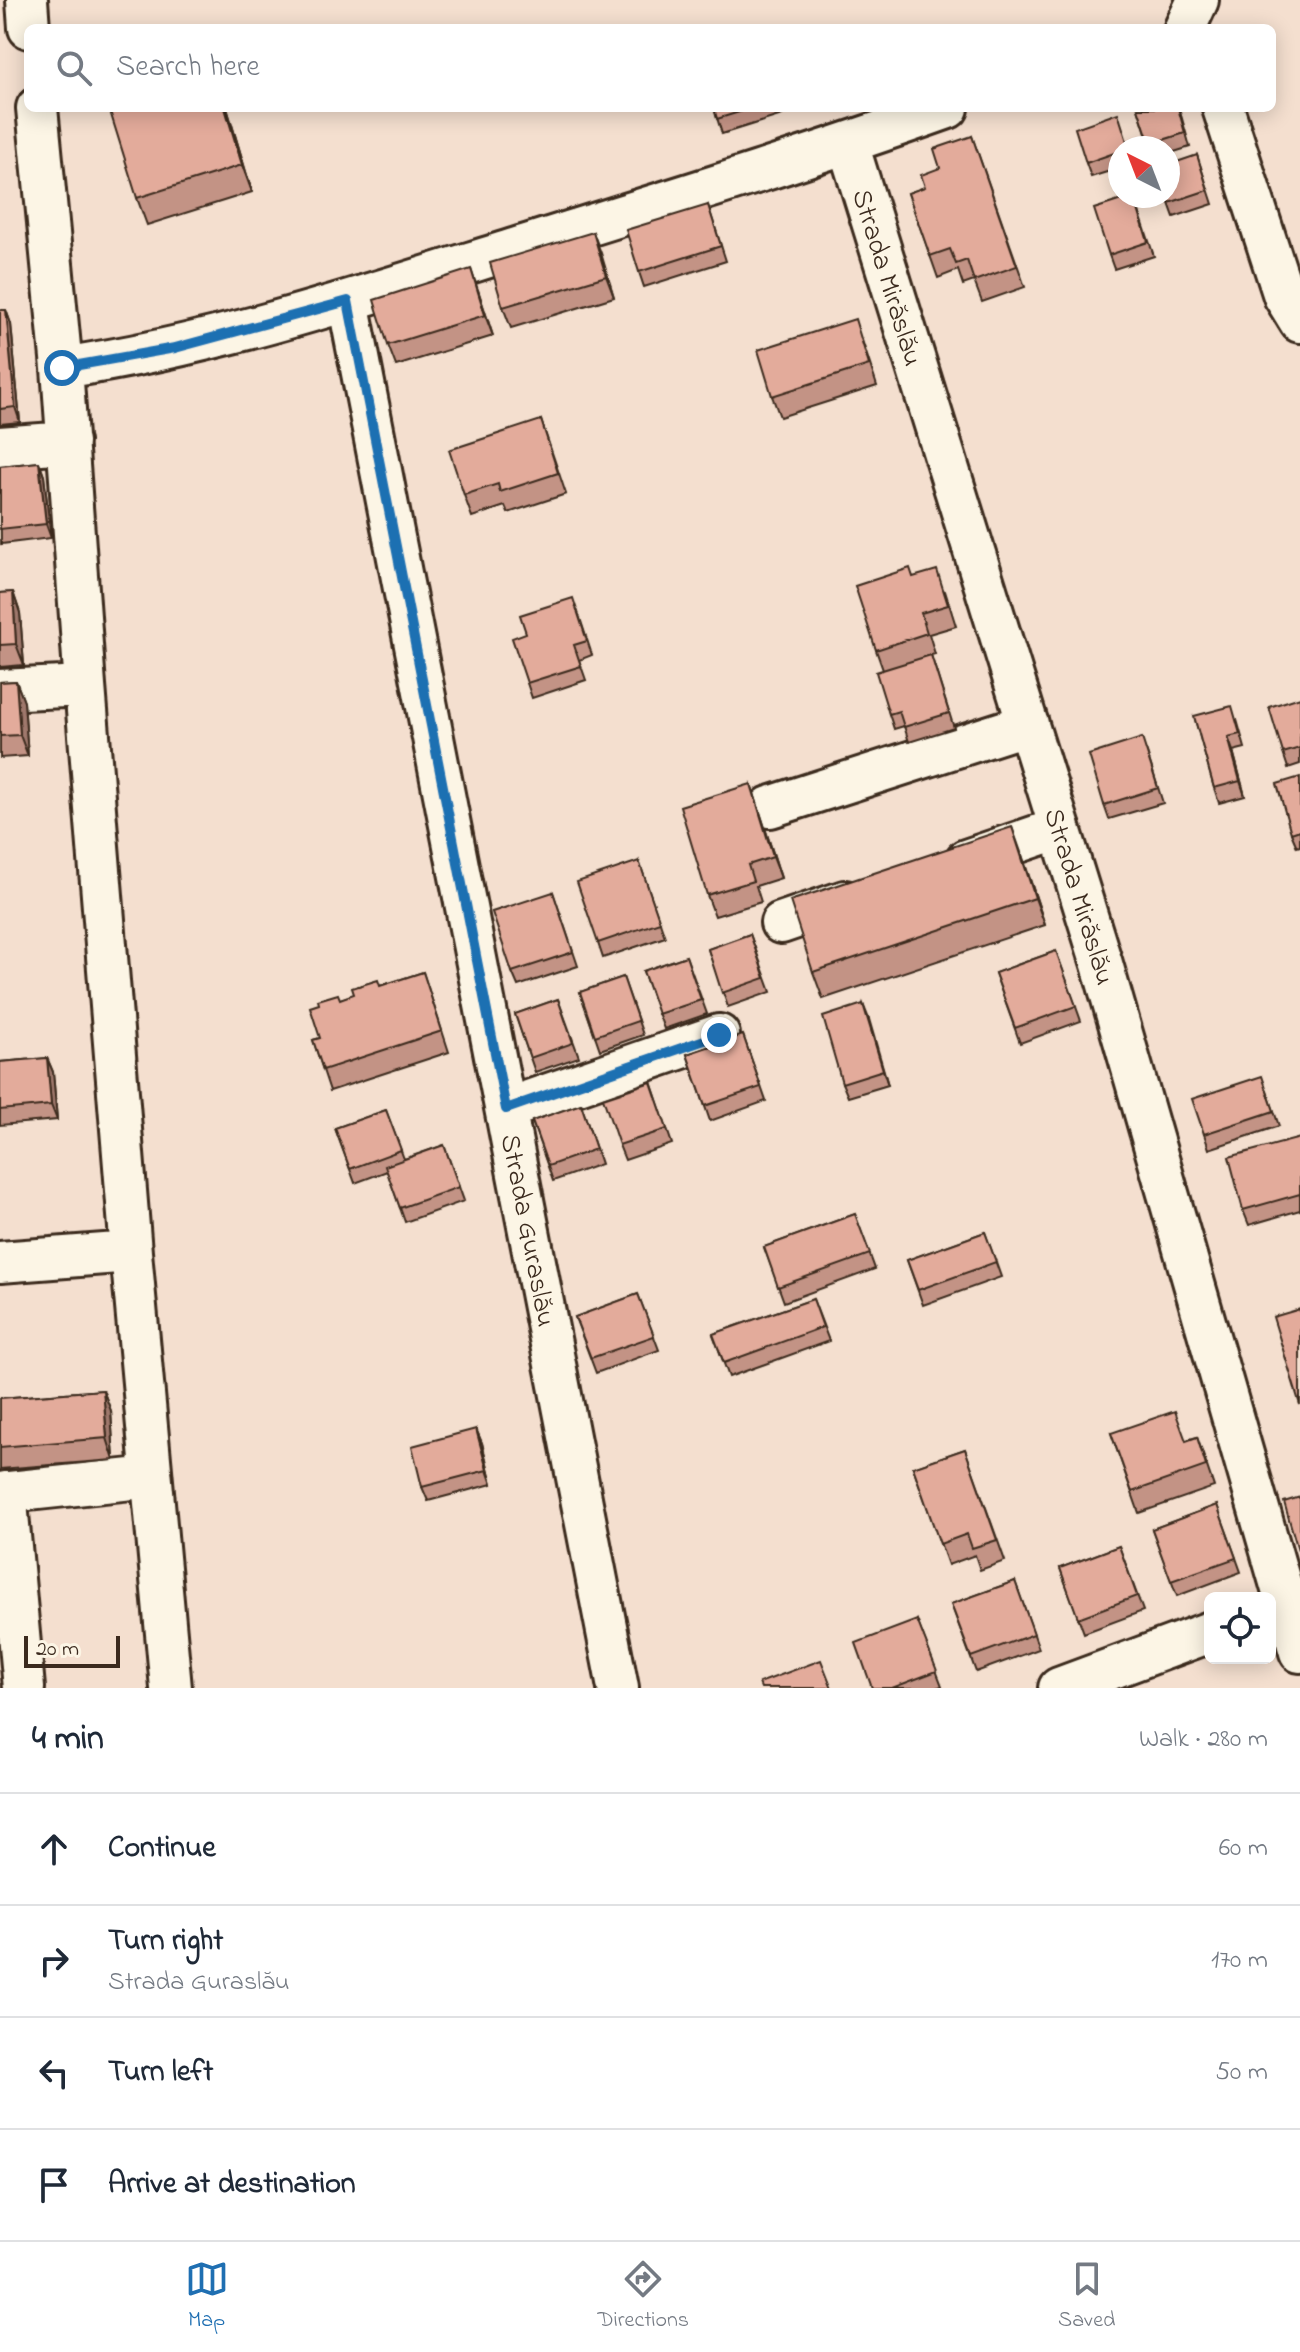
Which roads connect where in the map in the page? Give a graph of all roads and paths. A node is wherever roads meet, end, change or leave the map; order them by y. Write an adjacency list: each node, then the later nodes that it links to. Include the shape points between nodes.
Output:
1 (27, 0): 3 (street)
2 (1198, 0): 4 (street)
3 (29, 24)
4 (1187, 24)
5 (37, 112): 11 (street)
6 (937, 112): 8 (street)
7 (1224, 112): 10 (street, via 1284,296)
8 (848, 144): 9 (street); 16 (street, Strada Mirăslău)
9 (348, 301): 11 (street, via 175,348); 23 (street, Strada Guraslău)
10 (1300, 322)
11 (62, 368): 12 (street)
12 (68, 442): 13 (street); 14 (street)
13 (0, 447)
14 (85, 686): 15 (street); 24 (street)
15 (0, 690)
16 (1028, 724): 17 (street); 18 (street, Strada Mirăslău)
17 (770, 807)
18 (1060, 828): 19 (street); 28 (street, Strada Mirăslău)
19 (928, 873)
20 (884, 888): 21 (street)
21 (781, 923)
22 (719, 1035): 23 (street)
23 (506, 1109): 33 (street, Strada Guraslău)
24 (131, 1252): 25 (street); 26 (street)
25 (0, 1262)
26 (151, 1477): 27 (street); 32 (street)
27 (3, 1492): 31 (street)
28 (1278, 1607): 30 (street, Strada Mirăslău)
29 (1204, 1634): 34 (street)
30 (1300, 1652)
31 (24, 1688)
32 (171, 1688)
33 (618, 1688)
34 (1059, 1688)

